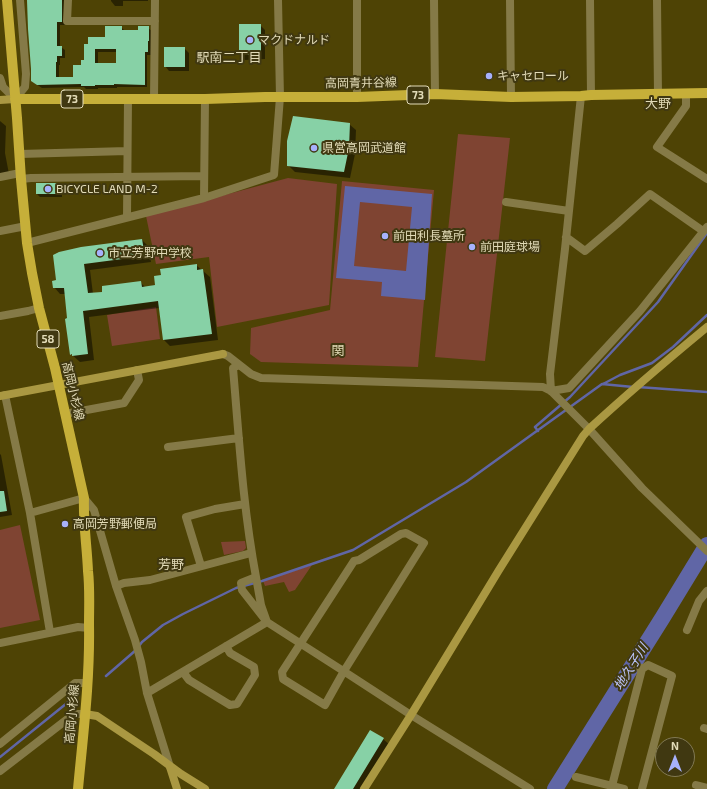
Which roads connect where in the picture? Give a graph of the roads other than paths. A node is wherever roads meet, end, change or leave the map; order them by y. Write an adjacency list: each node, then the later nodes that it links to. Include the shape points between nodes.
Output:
1 (7, 0): 21 (main road, 高岡小杉線 / 58)
2 (20, 0): 21 (street, via 26,74 25,87)
3 (68, 0): 11 (street, via 67,21)
4 (155, 0): 11 (street)
5 (278, 0): 18 (street)
6 (357, 0): 19 (street)
7 (434, 0): 15 (street)
8 (510, 0): 20 (street)
9 (590, 0): 17 (street)
10 (657, 0): 16 (street)
11 (155, 21): 23 (street)
12 (0, 78): 21 (street, via 3,87)
13 (686, 93): 14 (main road, 高岡青井谷線 / 73); 16 (main road, 高岡青井谷線 / 73); 32 (street, via 686,106 657,147)
14 (707, 93)
15 (435, 94): 19 (main road, 高岡青井谷線 / 73); 20 (main road, 高岡青井谷線 / 73)
16 (658, 94): 17 (main road, 高岡青井谷線 / 73)
17 (586, 96): 20 (main road, 高岡青井谷線 / 73); 35 (street)
18 (280, 97): 19 (main road, 高岡青井谷線 / 73); 24 (main road, 高岡青井谷線 / 73); 33 (street, via 274,175)
19 (357, 97)
20 (511, 97)
21 (15, 99): 22 (main road, 高岡青井谷線 / 73); 25 (street); 27 (main road, 高岡小杉線 / 58)
22 (128, 99): 23 (main road, 高岡青井谷線 / 73); 26 (street)
23 (154, 99): 24 (main road, 高岡青井谷線 / 73)
24 (205, 99): 30 (street)
25 (0, 100)
26 (127, 151): 27 (street); 31 (street)
27 (20, 154): 29 (main road, 高岡小杉線 / 58)
28 (0, 176): 29 (street)
29 (21, 176): 31 (street); 37 (main road, 高岡小杉線 / 58)
30 (204, 176): 31 (street); 33 (street)
31 (127, 177): 36 (street)
32 (707, 179)
33 (204, 198): 36 (street)
34 (506, 202): 35 (street)
35 (569, 211): 40 (street)
36 (127, 217): 41 (street)
37 (26, 226): 39 (street); 41 (main road, 高岡小杉線 / 58)
38 (705, 229): 40 (street, via 650,194 585,251); 48 (street, via 640,311 569,388)
39 (0, 231)
40 (566, 237): 48 (street, via 550,374)
41 (27, 243): 42 (main road, 高岡小杉線 / 58)
42 (39, 308): 43 (street); 47 (main road, 高岡小杉線 / 58)
43 (0, 316)
44 (707, 327): 51 (street)
45 (239, 364): 46 (street, via 223,354); 48 (street, via 260,378 543,387); 52 (street, via 233,368)
46 (137, 370): 47 (street); 50 (street, via 139,380 124,403)
47 (59, 385): 49 (street); 50 (main road, 高岡小杉線 / 58)
48 (551, 391): 51 (street)
49 (3, 396): 56 (street)
50 (65, 414): 54 (main road, 高岡小杉線 / 58)
51 (589, 429): 57 (street, via 642,488); 75 (street)
52 (239, 438): 53 (street); 55 (street)
53 (168, 447)
54 (84, 498): 56 (street); 61 (street, via 94,510); 64 (main road, 高岡小杉線 / 58)
55 (245, 504): 58 (street); 59 (street, via 215,509 186,518)
56 (30, 513): 66 (street)
57 (707, 551)
58 (252, 553): 59 (street); 60 (street)
59 (201, 566): 61 (street)
60 (256, 581): 63 (street); 63 (street, via 240,583)
61 (116, 586): 73 (street, via 135,640)
62 (707, 591): 65 (street, via 699,601)
63 (267, 622): 68 (street); 69 (street)
64 (89, 628): 66 (street, via 78,627); 72 (main road, 高岡小杉線 / 58)
65 (687, 630)
66 (50, 632): 67 (street)
67 (0, 643)
68 (300, 644): 70 (street); 70 (street, via 282,672 283,679 325,705); 70 (street, via 354,561 401,534 406,533 424,543)
69 (226, 646): 71 (street); 71 (street, via 230,653 254,667 255,675 237,704 230,705 190,680)
70 (344, 671): 75 (street)
71 (183, 672): 73 (street)
72 (87, 683): 74 (main road, 高岡小杉線 / 58); 76 (street, via 75,683)
73 (147, 693): 77 (street)
74 (85, 714): 77 (street, via 97,716); 78 (street, via 74,714); 83 (main road, 高岡小杉線 / 58)
75 (411, 715): 86 (street); 87 (street)
76 (0, 744)
77 (170, 767): 84 (street); 85 (street)
78 (0, 771)
79 (576, 777): 81 (street)
80 (696, 785): 82 (street)
81 (612, 786): 88 (street); 89 (street, via 640,667 648,665 672,676)
82 (707, 788)
83 (78, 789)
84 (177, 789)
85 (205, 789)
86 (364, 789)
87 (530, 789)
88 (624, 789)
89 (642, 789)

